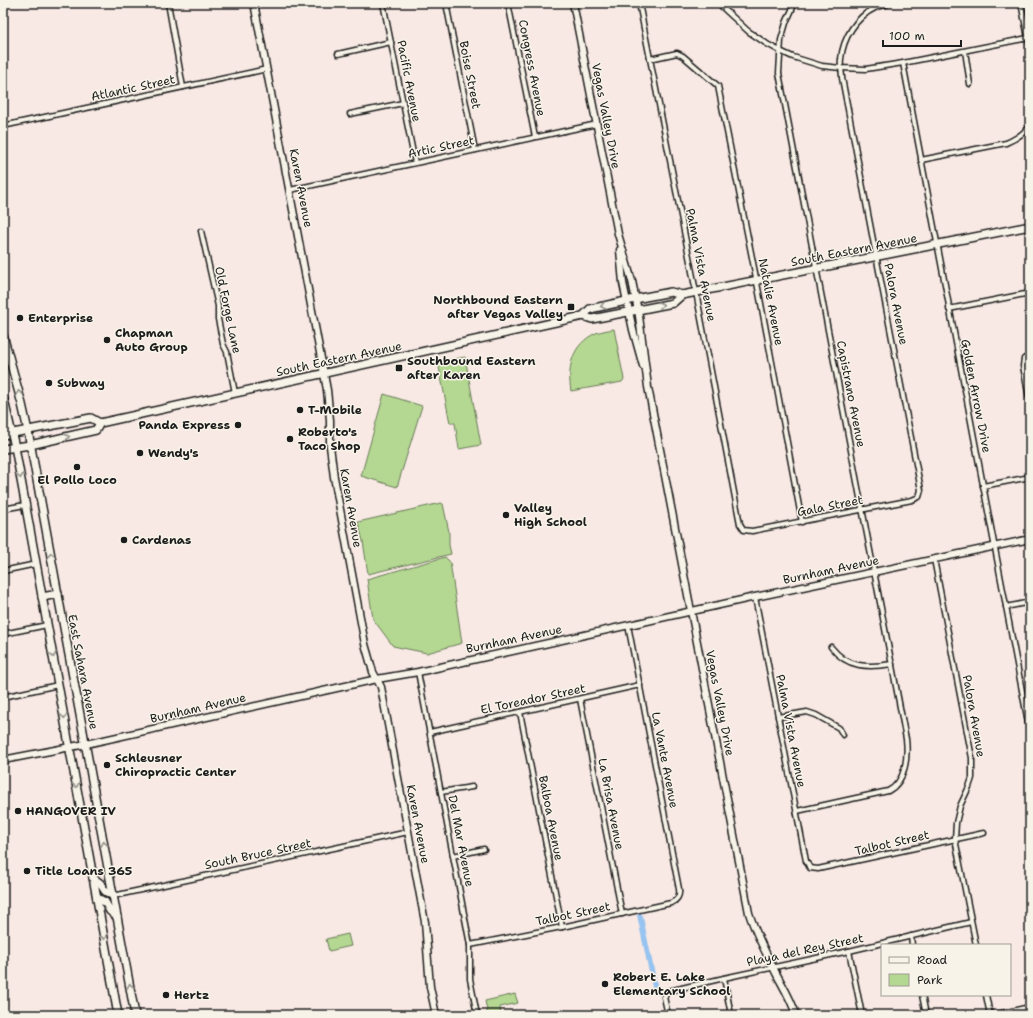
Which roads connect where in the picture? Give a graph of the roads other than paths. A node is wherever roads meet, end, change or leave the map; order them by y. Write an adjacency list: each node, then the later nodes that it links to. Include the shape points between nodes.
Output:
1 (168, 3): 23 (street)
2 (254, 3): 21 (street, Karen Avenue)
3 (383, 3): 13 (street, Pacific Avenue)
4 (446, 3): 30 (street, Boise Street)
5 (508, 3): 29 (street, Congress Avenue)
6 (574, 3): 26 (street, Vegas Valley Drive)
7 (639, 3): 18 (street, Palma Vista Avenue)
8 (720, 3): 15 (street, via 748,31)
9 (795, 3): 15 (street, Capistrano Avenue, via 786,23)
10 (890, 3): 20 (street, Palora Avenue, via 866,14 850,30 840,59)
11 (1021, 3): 12 (street)
12 (1028, 38): 14 (street); 16 (street)
13 (391, 42): 17 (street); 24 (street, Pacific Avenue)
14 (1030, 48)
15 (780, 51): 20 (street, via 822,66); 39 (street, Capistrano Avenue, via 779,73)
16 (965, 51): 19 (street); 22 (street)
17 (338, 54)
18 (650, 58): 40 (street, Natalie Avenue, via 677,53 718,86); 41 (street, Palma Vista Avenue)
19 (903, 63): 20 (street, via 866,69); 31 (street, Golden Arrow Drive)
20 (841, 68): 38 (street, Palora Avenue)
21 (267, 69): 23 (street, Atlantic Street); 33 (street, Karen Avenue)
22 (970, 84)
23 (183, 87): 27 (street, Atlantic Street)
24 (403, 103): 25 (street); 32 (street, Pacific Avenue)
25 (350, 114)
26 (597, 124): 29 (street, Artic Street); 36 (street, Vegas Valley Drive)
27 (3, 126)
28 (1030, 126): 31 (street, via 1016,140)
29 (535, 137): 30 (street, Artic Street)
30 (475, 150): 32 (street, Artic Street)
31 (921, 160): 37 (street, Golden Arrow Drive)
32 (415, 163): 33 (street, Artic Street)
33 (290, 190): 52 (street, Karen Avenue)
34 (1030, 226): 37 (main road, South Eastern Avenue)
35 (201, 230): 54 (street, Old Forge Lane)
36 (618, 234): 44 (street, Vegas Valley Drive); 45 (street, Vegas Valley Drive)
37 (937, 244): 38 (main road, South Eastern Avenue); 46 (street, Golden Arrow Drive)
38 (877, 256): 39 (main road, South Eastern Avenue); 66 (street, Palora Avenue, via 921,490)
39 (816, 268): 40 (main road, South Eastern Avenue); 69 (street, Capistrano Avenue)
40 (756, 280): 41 (main road, South Eastern Avenue); 70 (street, Natalie Avenue)
41 (696, 292): 43 (main road, South Eastern Avenue); 71 (street, Palma Vista Avenue, via 740,524)
42 (1030, 293): 46 (street)
43 (682, 295): 44 (main road, South Eastern Avenue, via 671,292); 47 (main road, South Eastern Avenue, one-way to 43, via 674,302)
44 (635, 299): 45 (main road, South Eastern Avenue); 47 (street, Vegas Valley Drive)
45 (626, 301): 48 (street, Vegas Valley Drive); 49 (main road, South Eastern Avenue, one-way to 49, via 590,309)
46 (949, 309): 65 (street, Golden Arrow Drive)
47 (637, 310): 48 (main road, South Eastern Avenue); 53 (street, Vegas Valley Drive)
48 (629, 312): 49 (main road, South Eastern Avenue, via 592,319); 53 (street, Vegas Valley Drive)
49 (583, 316): 52 (main road, South Eastern Avenue)
50 (3, 335): 58 (main road, East Sahara Avenue, one-way to 50)
51 (1030, 355): 56 (street, via 1024,359 1023,366)
52 (324, 373): 54 (main road, South Eastern Avenue); 90 (street, Karen Avenue, via 334,477 365,644)
53 (648, 386): 83 (street, Vegas Valley Drive)
54 (235, 393): 57 (main road, South Eastern Avenue)
55 (3, 396): 59 (main road)
56 (1030, 403)
57 (100, 423): 58 (main road, South Eastern Avenue, via 91,418); 61 (main road, South Eastern Avenue, one-way to 57, via 96,430)
58 (28, 430): 59 (main road, South Eastern Avenue); 61 (main road, East Sahara Avenue)
59 (12, 433): 60 (main road, South Eastern Avenue); 62 (main road)
60 (3, 435)
61 (30, 445): 62 (main road, South Eastern Avenue); 78 (main road, East Sahara Avenue, one-way to 61)
62 (15, 447): 63 (main road, South Eastern Avenue); 67 (main road, one-way to 67)
63 (3, 449)
64 (1030, 477): 65 (street)
65 (983, 486): 73 (street, Golden Arrow Drive)
66 (919, 497): 69 (street, Gala Street)
67 (25, 505): 68 (street); 75 (main road)
68 (3, 509)
69 (862, 510): 70 (street, Gala Street); 77 (street, Capistrano Avenue)
70 (802, 522): 71 (street, Gala Street, via 752,531)
71 (744, 530)
72 (1030, 539): 73 (street, Burnham Avenue)
73 (995, 547): 74 (street, Burnham Avenue); 82 (street, Golden Arrow Drive)
74 (934, 559): 77 (street, Burnham Avenue); 108 (street, Palora Avenue, via 972,758 972,778 960,806)
75 (36, 564): 76 (street); 79 (main road)
76 (3, 571)
77 (874, 572): 80 (street, Burnham Avenue); 88 (street, Capistrano Avenue)
78 (58, 594): 79 (main road); 100 (main road, East Sahara Avenue)
79 (42, 597): 84 (main road)
80 (755, 597): 83 (street, Burnham Avenue); 96 (street, Palma Vista Avenue)
81 (1030, 602): 82 (street)
82 (1006, 607): 98 (street, Golden Arrow Drive)
83 (691, 612): 85 (street, Burnham Avenue); 125 (street, Vegas Valley Drive, via 749,913 759,941)
84 (47, 625): 86 (street); 92 (main road, one-way to 92)
85 (628, 625): 89 (street, Burnham Avenue); 91 (street, La Vante Avenue)
86 (3, 634)
87 (831, 647): 88 (street, via 837,654 858,666 876,667)
88 (892, 664): 105 (street, Capistrano Avenue, via 907,749 898,784 888,791)
89 (418, 672): 90 (street, Burnham Avenue); 97 (street, Del Mar Avenue)
90 (377, 679): 100 (street, Burnham Avenue); 106 (street, Karen Avenue, via 381,687)
91 (640, 685): 94 (street, El Toreador Street); 115 (street, La Vante Avenue, via 680,894)
92 (58, 686): 93 (street); 101 (main road, one-way to 101)
93 (3, 697)
94 (580, 699): 95 (street, El Toreador Street); 116 (street, La Brisa Avenue)
95 (520, 712): 97 (street, El Toreador Street); 119 (street, Balboa Avenue)
96 (778, 717): 99 (street, via 806,712 839,728); 105 (street, Palma Vista Avenue)
97 (430, 732): 104 (street, Del Mar Avenue)
98 (1030, 732)
99 (843, 735)
100 (86, 744): 101 (street, Burnham Avenue); 113 (main road, East Sahara Avenue, one-way to 100)
101 (69, 747): 102 (street, Burnham Avenue); 112 (main road, one-way to 112)
102 (3, 760)
103 (472, 787): 104 (street)
104 (441, 792): 110 (street, Del Mar Avenue)
105 (797, 811): 111 (street, Palma Vista Avenue, via 806,861)
106 (408, 832): 113 (street, South Bruce Street); 132 (street, Karen Avenue, via 425,922 430,987)
107 (984, 833): 108 (street, Talbot Street)
108 (955, 839): 111 (street, Talbot Street, via 818,869); 118 (street, Palora Avenue)
109 (484, 849): 110 (street)
110 (453, 856): 123 (street, Del Mar Avenue)
111 (810, 868)
112 (93, 878): 113 (main road); 114 (main road)
113 (113, 896): 117 (main road, East Sahara Avenue)
114 (97, 898): 117 (main road, via 105,902); 130 (main road, one-way to 130)
115 (678, 898): 116 (street, Talbot Street, via 671,903)
116 (622, 914): 119 (street, Talbot Street)
117 (117, 917): 131 (main road, East Sahara Avenue, one-way to 117)
118 (971, 922): 120 (street, Playa del Rey Street); 122 (street, Palora Avenue)
119 (562, 927): 123 (street, Talbot Street)
120 (911, 936): 121 (street); 124 (street, Playa del Rey Street)
121 (912, 944)
122 (976, 944)
123 (470, 945): 133 (street, Del Mar Avenue, via 470,979)
124 (849, 951): 125 (street, Playa del Rey Street); 137 (street)
125 (774, 968): 126 (street, Playa del Rey Street); 136 (street, Vegas Valley Drive)
126 (724, 978): 134 (street, Playa del Rey Street, via 666,993 664,997); 135 (street)
127 (922, 996): 138 (street)
128 (986, 996): 139 (street)
129 (1030, 1007): 140 (street)
130 (118, 1015)
131 (135, 1015)
132 (436, 1015)
133 (477, 1015)
134 (668, 1015)
135 (732, 1015)
136 (796, 1015)
137 (862, 1015)
138 (926, 1015)
139 (990, 1015)
140 (993, 1015)

